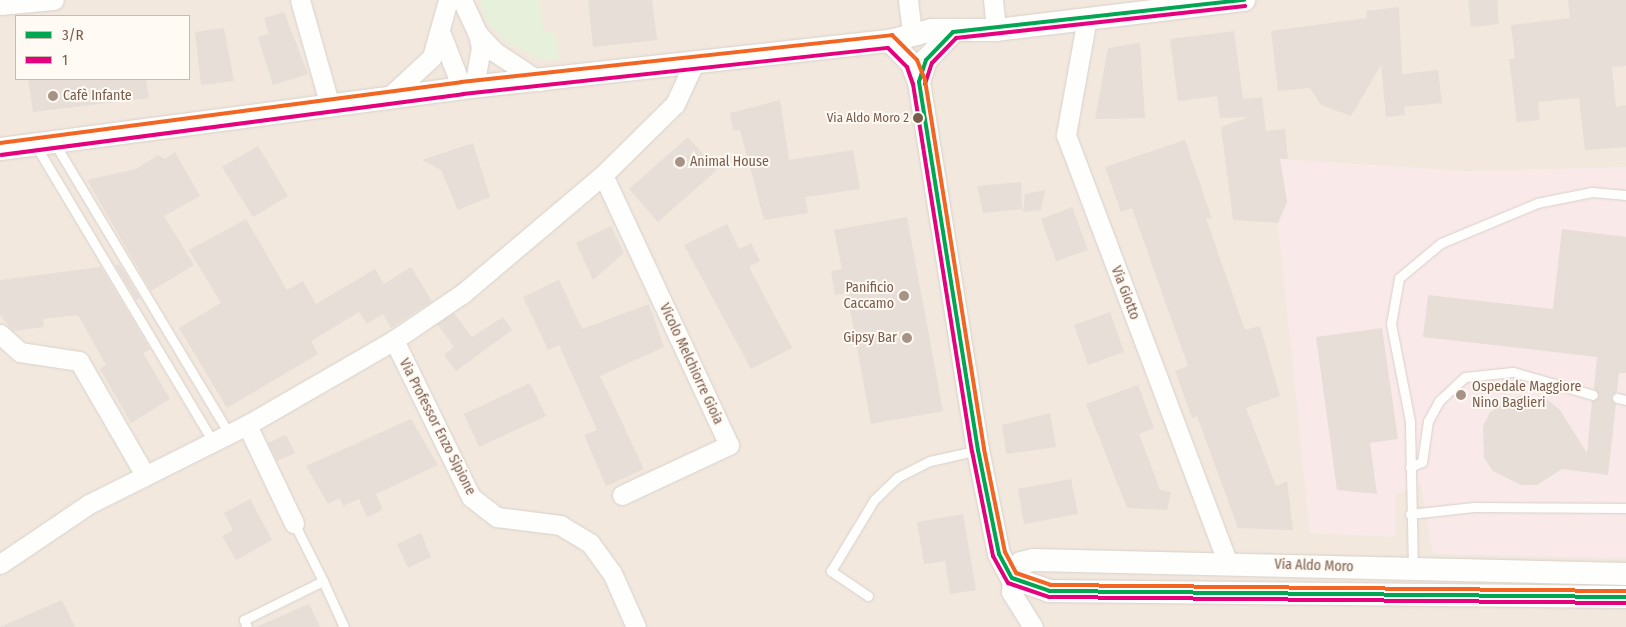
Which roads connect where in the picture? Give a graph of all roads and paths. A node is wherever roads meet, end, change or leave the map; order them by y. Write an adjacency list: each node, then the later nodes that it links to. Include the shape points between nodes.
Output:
1 (54, 0): 8 (street)
2 (300, 0): 21 (street)
3 (448, 0): 13 (street)
4 (462, 0): 14 (street)
5 (908, 0): 12 (street)
6 (993, 0): 10 (street)
7 (1244, 0): 9 (street)
8 (0, 5)
9 (1087, 18): 10 (street); 38 (street, Via Giotto, via 1066,135)
10 (996, 30): 11 (street)
11 (953, 32): 12 (street); 18 (street, via 934,48)
12 (912, 33): 15 (street)
13 (441, 34): 19 (street); 20 (street, via 420,72)
14 (478, 34): 17 (street, via 495,52); 19 (street, via 481,48)
15 (890, 41): 16 (street); 18 (street, via 912,64)
16 (694, 63): 17 (street); 24 (street, via 674,104)
17 (539, 81): 19 (street)
18 (920, 82): 31 (street)
19 (468, 88): 20 (street)
20 (389, 97): 21 (street)
21 (330, 106): 22 (street)
22 (44, 143): 23 (street); 30 (lane); 30 (lane)
23 (0, 149)
24 (603, 176): 27 (street, via 513,254); 34 (street, Vicolo Melchiorre Gioia, via 729,445)
25 (1626, 195): 32 (lane, via 1592,192 1537,203 1440,243 1400,278 1391,324 1410,421)
26 (0, 334): 33 (street, via 20,352 79,361)
27 (394, 340): 29 (street); 50 (street, Via Professor Enzo Sipione, via 472,498 497,517 560,525 590,543 612,573)
28 (1593, 396): 32 (lane, via 1513,372 1464,377 1439,401 1428,421 1422,462)
29 (247, 425): 30 (street); 37 (street)
30 (221, 438): 33 (street)
31 (978, 450): 42 (street, via 998,554); 46 (lane, via 930,461 898,477 874,500 831,571)
32 (1410, 467): 36 (lane)
33 (145, 475): 39 (street, via 89,504)
34 (622, 494)
35 (1626, 508): 36 (lane, via 1474,508)
36 (1410, 514): 40 (lane)
37 (294, 523): 43 (lane)
38 (1227, 562): 40 (street, Via Aldo Moro); 42 (street, Via Aldo Moro, via 1033,560 1021,563)
39 (0, 564)
40 (1413, 569): 41 (street, Via Aldo Moro); 45 (street)
41 (1626, 574)
42 (1012, 578): 44 (street, Via Aldo Moro); 51 (street, via 1012,592)
43 (323, 581): 48 (lane, via 244,620); 49 (lane)
44 (1038, 589): 45 (street, Via Aldo Moro); 51 (street, via 1032,604)
45 (1412, 592): 47 (street, Via Aldo Moro)
46 (868, 596)
47 (1626, 597)
48 (247, 627)
49 (344, 627)
50 (636, 627)
51 (1033, 627)

